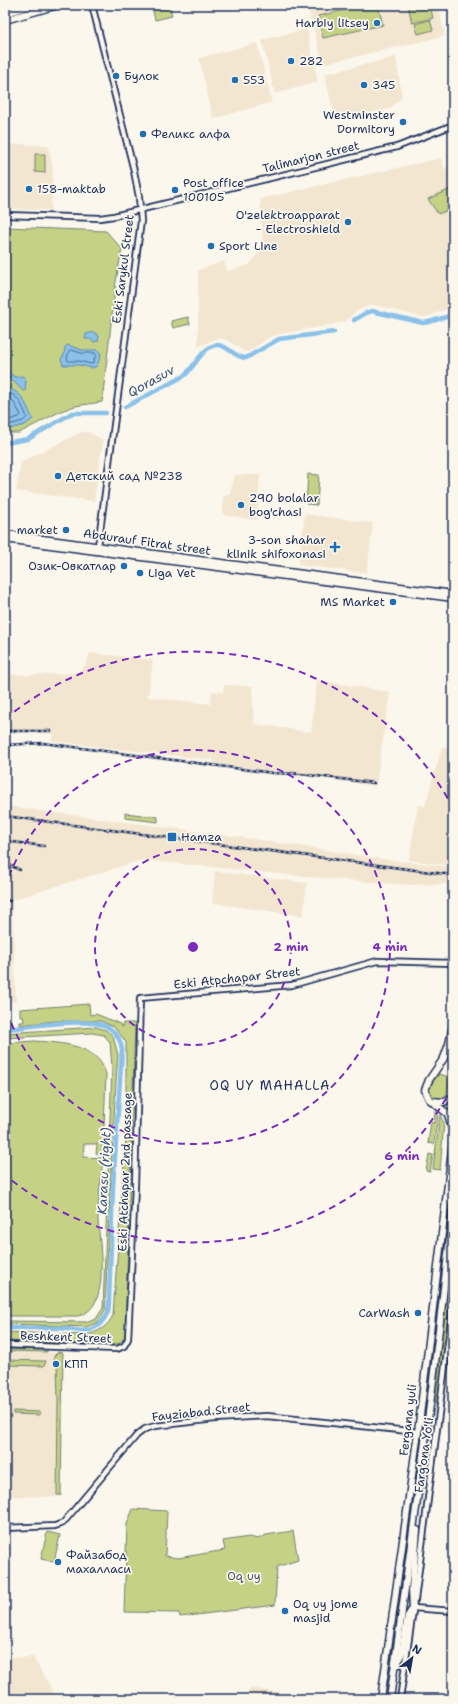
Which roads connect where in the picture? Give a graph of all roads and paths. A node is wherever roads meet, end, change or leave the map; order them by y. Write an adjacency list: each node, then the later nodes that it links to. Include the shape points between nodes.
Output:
1 (34, 5): 4 (main road)
2 (58, 5): 5 (main road)
3 (92, 5): 7 (street, Eski Sarykul Street, via 134,171)
4 (5, 13)
5 (5, 20)
6 (453, 124): 7 (street, Talimarjon street, via 396,147)
7 (141, 209): 8 (street, Talimarjon street, via 100,218); 11 (street, Eski Sarykul Street)
8 (5, 215)
9 (5, 534): 11 (main road, Abdurauf Fitrat street)
10 (5, 539): 11 (main road, Abdurauf Fitrat street)
11 (97, 549): 12 (main road, Abdurauf Fitrat street)
12 (388, 587): 13 (main road, Abdurauf Fitrat street); 14 (main road, Abdurauf Fitrat street)
13 (453, 594)
14 (453, 598)
15 (453, 963): 16 (street, Eski Atpchapar Street, via 377,961 292,985)
16 (140, 998): 27 (street, Eski Atchapar 2nd passage, via 129,1335)
17 (453, 1026): 19 (main road, via 444,1058 427,1084 426,1093)
18 (453, 1097): 19 (main road, via 444,1102)
19 (429, 1099): 20 (main road, via 448,1114)
20 (453, 1132)
21 (453, 1142): 28 (main road, Fergana yuli)
22 (453, 1212): 24 (main road, Fergana yuli)
23 (453, 1227): 24 (main road)
24 (449, 1238): 29 (main road, Fergana yuli)
25 (453, 1304): 31 (street, Farg'ona Yo'li)
26 (5, 1345): 27 (street, Beshkent Street, via 117,1349)
27 (124, 1345)
28 (418, 1432): 30 (street, Fayziabad Street, via 267,1416 215,1419 150,1428 137,1435 63,1523 55,1526); 34 (main road, Fergana yuli)
29 (418, 1500): 31 (main road); 33 (main road, Fergana yuli)
30 (5, 1528)
31 (413, 1608): 32 (street); 33 (main road, via 408,1616 402,1652); 36 (street)
32 (453, 1611)
33 (393, 1676): 35 (main road, Fergana yuli)
34 (381, 1699)
35 (390, 1699)
36 (400, 1699)

